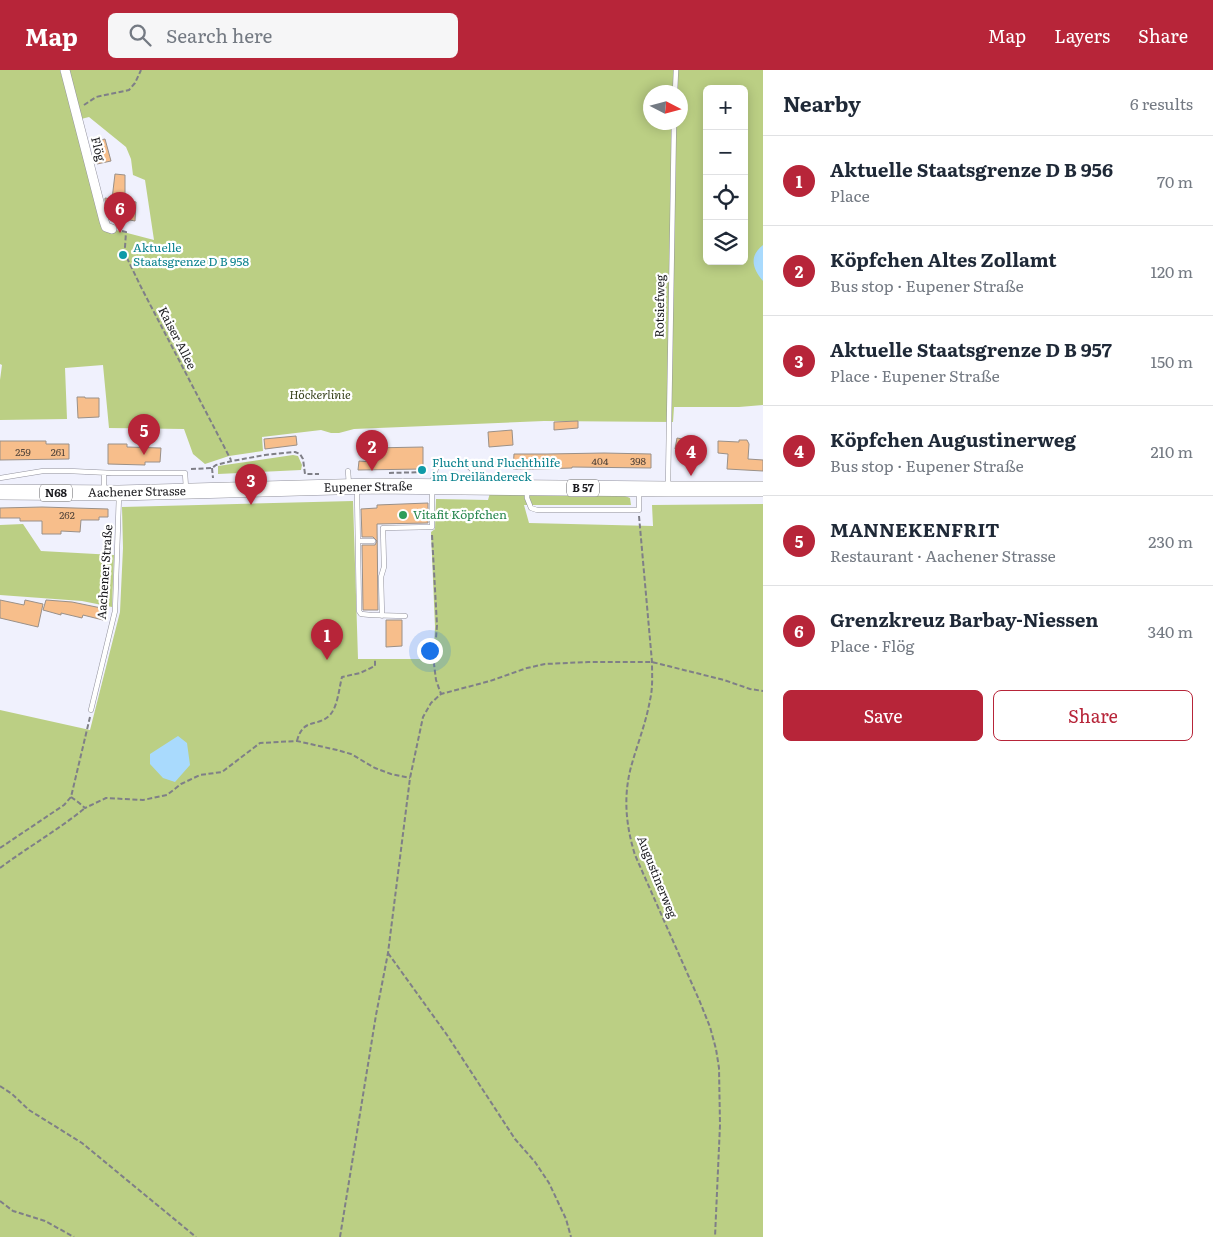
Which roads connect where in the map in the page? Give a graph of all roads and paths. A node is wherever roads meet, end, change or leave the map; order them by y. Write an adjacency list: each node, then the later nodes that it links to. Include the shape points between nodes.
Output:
1 (65, 70): 5 (street, Flög)
2 (141, 70): 5 (path, via 129,90 96,97)
3 (676, 70): 4 (lane)
4 (675, 85)
5 (75, 108): 7 (street, Flög, via 104,221)
6 (674, 130): 22 (lane, Rotsiefweg)
7 (112, 229): 8 (path, Kaiser Allee, via 126,232 126,256)
8 (232, 461): 9 (path); 13 (path, via 295,452 304,459)
9 (212, 468): 12 (path, via 189,469); 15 (path)
10 (348, 471): 16 (lane)
11 (104, 473): 12 (lane); 14 (lane, via 43,471); 26 (lane)
12 (185, 473): 24 (lane)
13 (305, 474)
14 (0, 478)
15 (214, 479)
16 (352, 486): 17 (main road, Eupener Straße / B 57); 20 (main road, Eupener Straße / B 57); 30 (lane)
17 (433, 486): 18 (main road, Eupener Straße / B 57); 18 (lane, via 438,466 455,463 470,468); 29 (lane)
18 (480, 487): 19 (main road, Eupener Straße / B 57)
19 (527, 487): 21 (main road, Eupener Straße / B 57); 28 (lane, via 531,508 537,510)
20 (243, 489): 24 (main road, Aachener Strasse / N68)
21 (639, 489): 22 (main road, Eupener Straße / B 57); 28 (lane)
22 (668, 489): 23 (main road, Eupener Straße / B 57)
23 (763, 489)
24 (186, 491): 27 (main road, Aachener Strasse / N68)
25 (0, 492): 26 (main road, Aachener Strasse / N68)
26 (104, 493): 27 (main road, Aachener Strasse / N68)
27 (119, 493): 38 (lane, Aachener Straße, via 116,612)
28 (639, 510): 35 (path, Augustinerweg)
29 (432, 527): 32 (lane, via 383,528); 37 (path, via 437,625 434,664)
30 (358, 541): 31 (lane); 32 (lane, via 359,611 361,614)
31 (373, 541)
32 (382, 616): 33 (lane)
33 (405, 616)
34 (375, 659): 39 (path, via 375,666 342,677 336,706 329,716 307,725 299,732)
35 (652, 662): 36 (path); 37 (path, via 545,664); 52 (path, Augustinerweg, via 651,699 627,787 627,820 635,855 700,1002 716,1049 720,1125)
36 (763, 691)
37 (441, 694): 40 (path, via 423,717)
38 (91, 710): 41 (path)
39 (297, 741): 40 (path, via 351,754 375,768); 42 (path, via 260,743 222,772 200,775 167,795 143,800 106,798)
40 (410, 778): 45 (path)
41 (71, 797): 42 (path); 43 (path)
42 (85, 808): 44 (path)
43 (0, 848)
44 (0, 868)
45 (388, 953): 50 (path); 51 (path, via 515,1139 549,1183)
46 (0, 1086): 49 (path, via 29,1110 82,1143)
47 (0, 1201): 48 (path, via 13,1211 45,1221)
48 (74, 1237)
49 (196, 1237)
50 (340, 1237)
51 (571, 1237)
52 (715, 1237)

